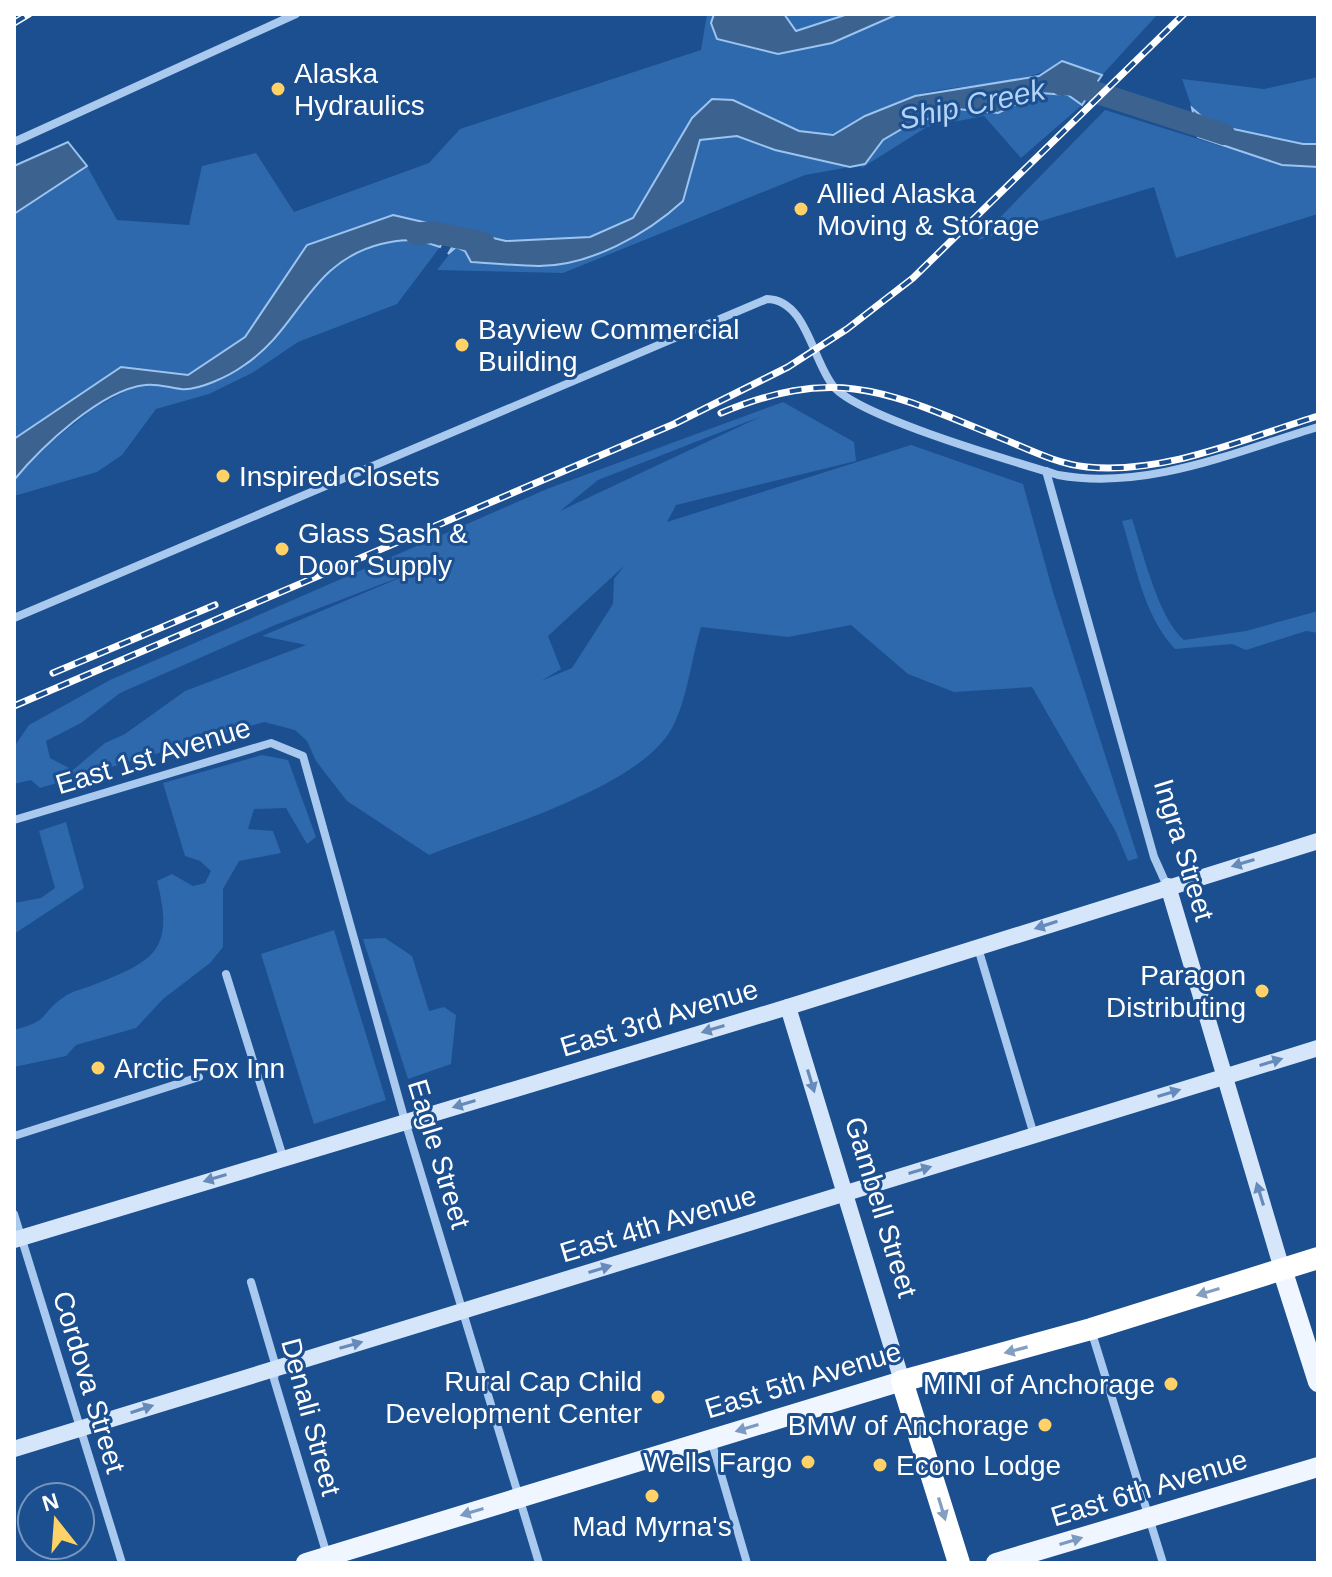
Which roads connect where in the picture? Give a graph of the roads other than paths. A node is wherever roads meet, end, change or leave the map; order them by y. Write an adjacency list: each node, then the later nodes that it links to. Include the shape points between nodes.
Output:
1 (296, 14): 2 (street)
2 (14, 142)
3 (1318, 427): 4 (street, via 1142,478 1113,480)
4 (1046, 471): 5 (street, via 854,403 828,377 792,308 777,299 747,306); 9 (street, Ingra Street, via 1154,857)
5 (14, 618)
6 (303, 756): 7 (street, East 1st Avenue, via 271,743); 18 (street, Eagle Street)
7 (14, 820)
8 (1318, 841): 9 (main road, East 3rd Avenue, one-way to 9)
9 (1168, 886): 10 (main road, East 3rd Avenue); 11 (main road, Ingra Street)
10 (1120, 902): 11 (main road, via 1162,903); 12 (main road, East 3rd Avenue, one-way to 12)
11 (1179, 929): 16 (main road, Ingra Street)
12 (978, 947): 14 (main road, East 3rd Avenue); 19 (street)
13 (226, 974): 21 (street)
14 (788, 1007): 18 (main road, East 3rd Avenue, one-way to 18); 22 (main road, Gambell Street, one-way to 22)
15 (1318, 1048): 16 (main road, East 4th Avenue, one-way to 15)
16 (1225, 1076): 19 (main road, East 4th Avenue, one-way to 16); 26 (main road, Ingra Street, one-way to 16)
17 (199, 1077): 20 (street)
18 (405, 1121): 21 (main road, East 3rd Avenue); 28 (street, Eagle Street)
19 (1034, 1135): 22 (main road, East 4th Avenue, one-way to 19)
20 (14, 1136)
21 (283, 1157): 24 (main road, East 3rd Avenue, one-way to 24)
22 (845, 1192): 28 (main road, East 4th Avenue, one-way to 22); 31 (main road, Gambell Street)
23 (14, 1214): 24 (street, Cordova Street)
24 (18, 1239): 33 (street, Cordova Street)
25 (1318, 1258): 26 (highway, East 5th Avenue)
26 (1282, 1269): 29 (highway, East 5th Avenue, one-way to 29); 32 (main road, Ingra Street)
27 (251, 1282): 30 (street, Denali Street)
28 (464, 1312): 30 (main road, East 4th Avenue, one-way to 28); 37 (street, Eagle Street)
29 (1091, 1329): 31 (highway, East 5th Avenue, one-way to 31); 38 (street)
30 (276, 1367): 33 (main road, East 4th Avenue, one-way to 30); 39 (street, Denali Street, via 274,1379)
31 (902, 1381): 34 (main road, East 5th Avenue, one-way to 34); 44 (highway, Gambell Street, one-way to 44)
32 (1318, 1382)
33 (82, 1429): 35 (main road, East 4th Avenue); 40 (street, Cordova Street)
34 (711, 1440): 37 (main road, East 5th Avenue); 43 (street)
35 (14, 1449)
36 (1318, 1467): 38 (main road, East 6th Avenue)
37 (520, 1498): 39 (main road, East 5th Avenue, one-way to 39); 42 (street, Eagle Street)
38 (1149, 1518): 45 (main road, East 6th Avenue, one-way to 38); 46 (street)
39 (328, 1560): 41 (main road, East 5th Avenue)
40 (122, 1563)
41 (306, 1563)
42 (539, 1563)
43 (747, 1563)
44 (959, 1563)
45 (996, 1563)
46 (1163, 1563)

